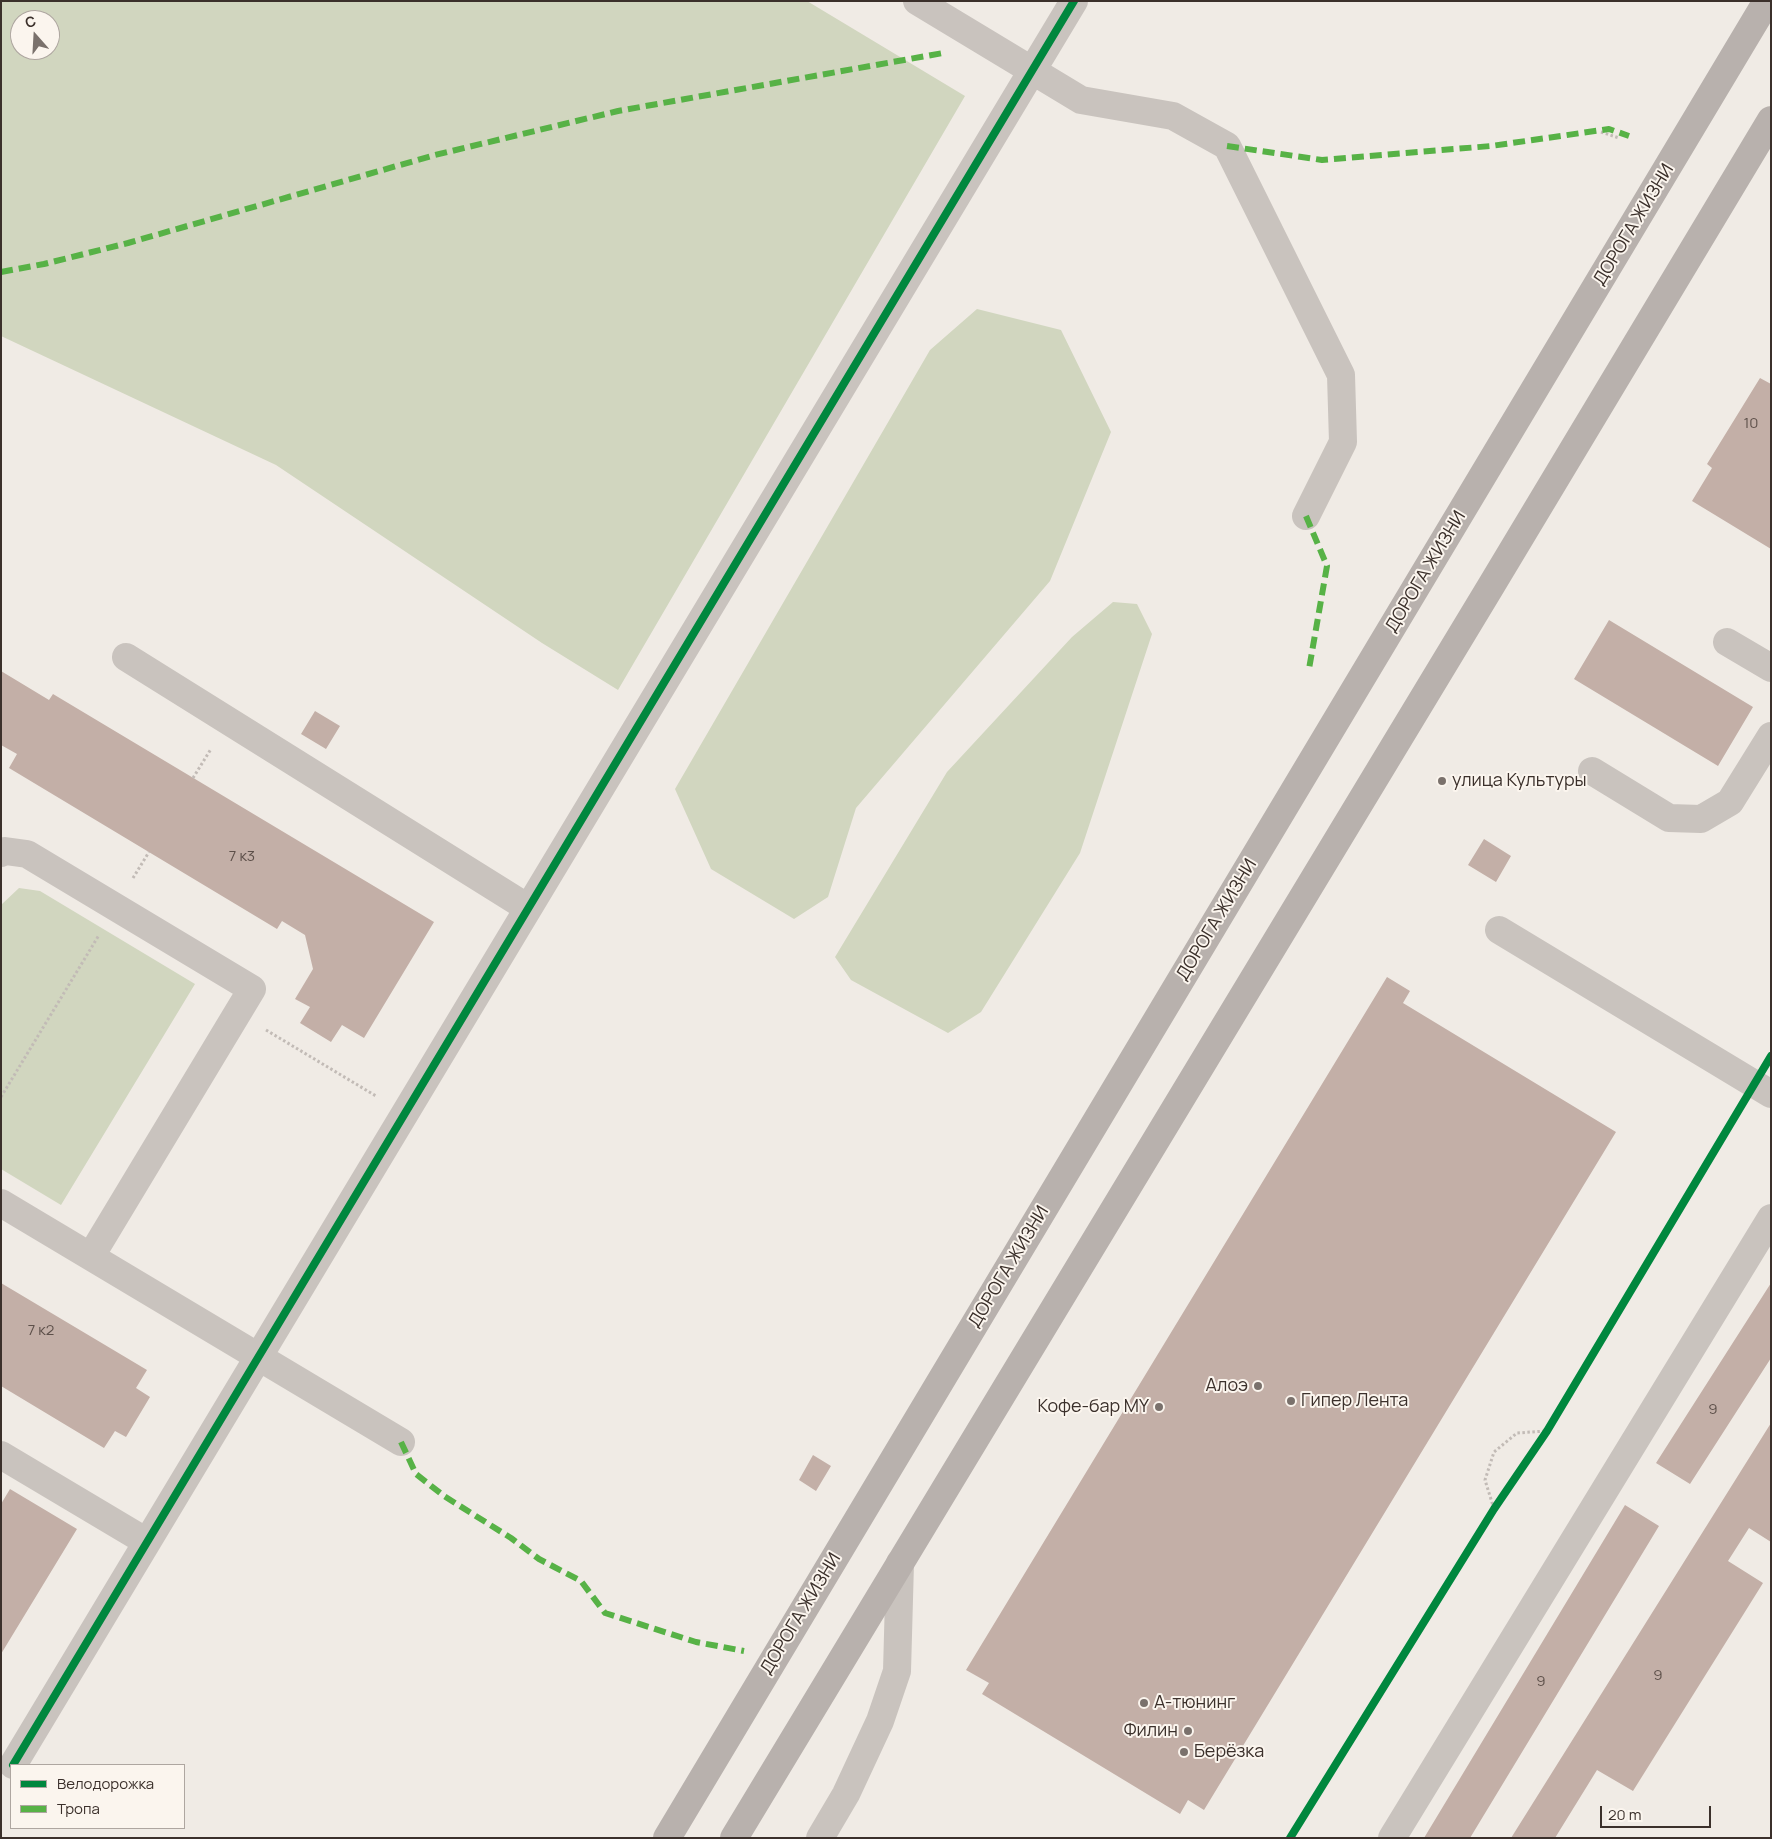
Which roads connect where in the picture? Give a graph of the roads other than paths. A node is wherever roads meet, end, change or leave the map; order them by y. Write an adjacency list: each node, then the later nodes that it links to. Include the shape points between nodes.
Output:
1 (917, 1): 4 (street)
2 (1074, 1): 4 (street)
3 (1767, 1): 27 (main road, ДОРОГА ЖИЗНИ)
4 (1032, 70): 6 (street, via 1081,100 1173,116 1227,146 1341,376 1343,442); 13 (street)
5 (1771, 120): 23 (main road)
6 (1306, 516)
7 (1727, 642): 9 (street)
8 (126, 656): 13 (street)
9 (1771, 668)
10 (1771, 736): 11 (street, via 1730,802 1701,820 1668,818)
11 (1592, 771)
12 (1, 853): 18 (street, via 26,854 252,989)
13 (528, 908): 19 (street)
14 (1499, 930): 15 (street)
15 (1763, 1089)
16 (1, 1203): 18 (street)
17 (1771, 1218): 30 (street)
18 (91, 1256): 19 (street)
19 (258, 1356): 20 (street); 22 (street)
20 (401, 1442)
21 (1, 1455): 22 (street)
22 (147, 1542): 24 (street)
23 (900, 1563): 28 (main road); 29 (street, via 897,1671 880,1721 846,1794)
24 (14, 1764)
25 (10, 1770): 26 (street)
26 (1, 1784)
27 (667, 1838)
28 (734, 1838)
29 (820, 1838)
30 (1392, 1838)

